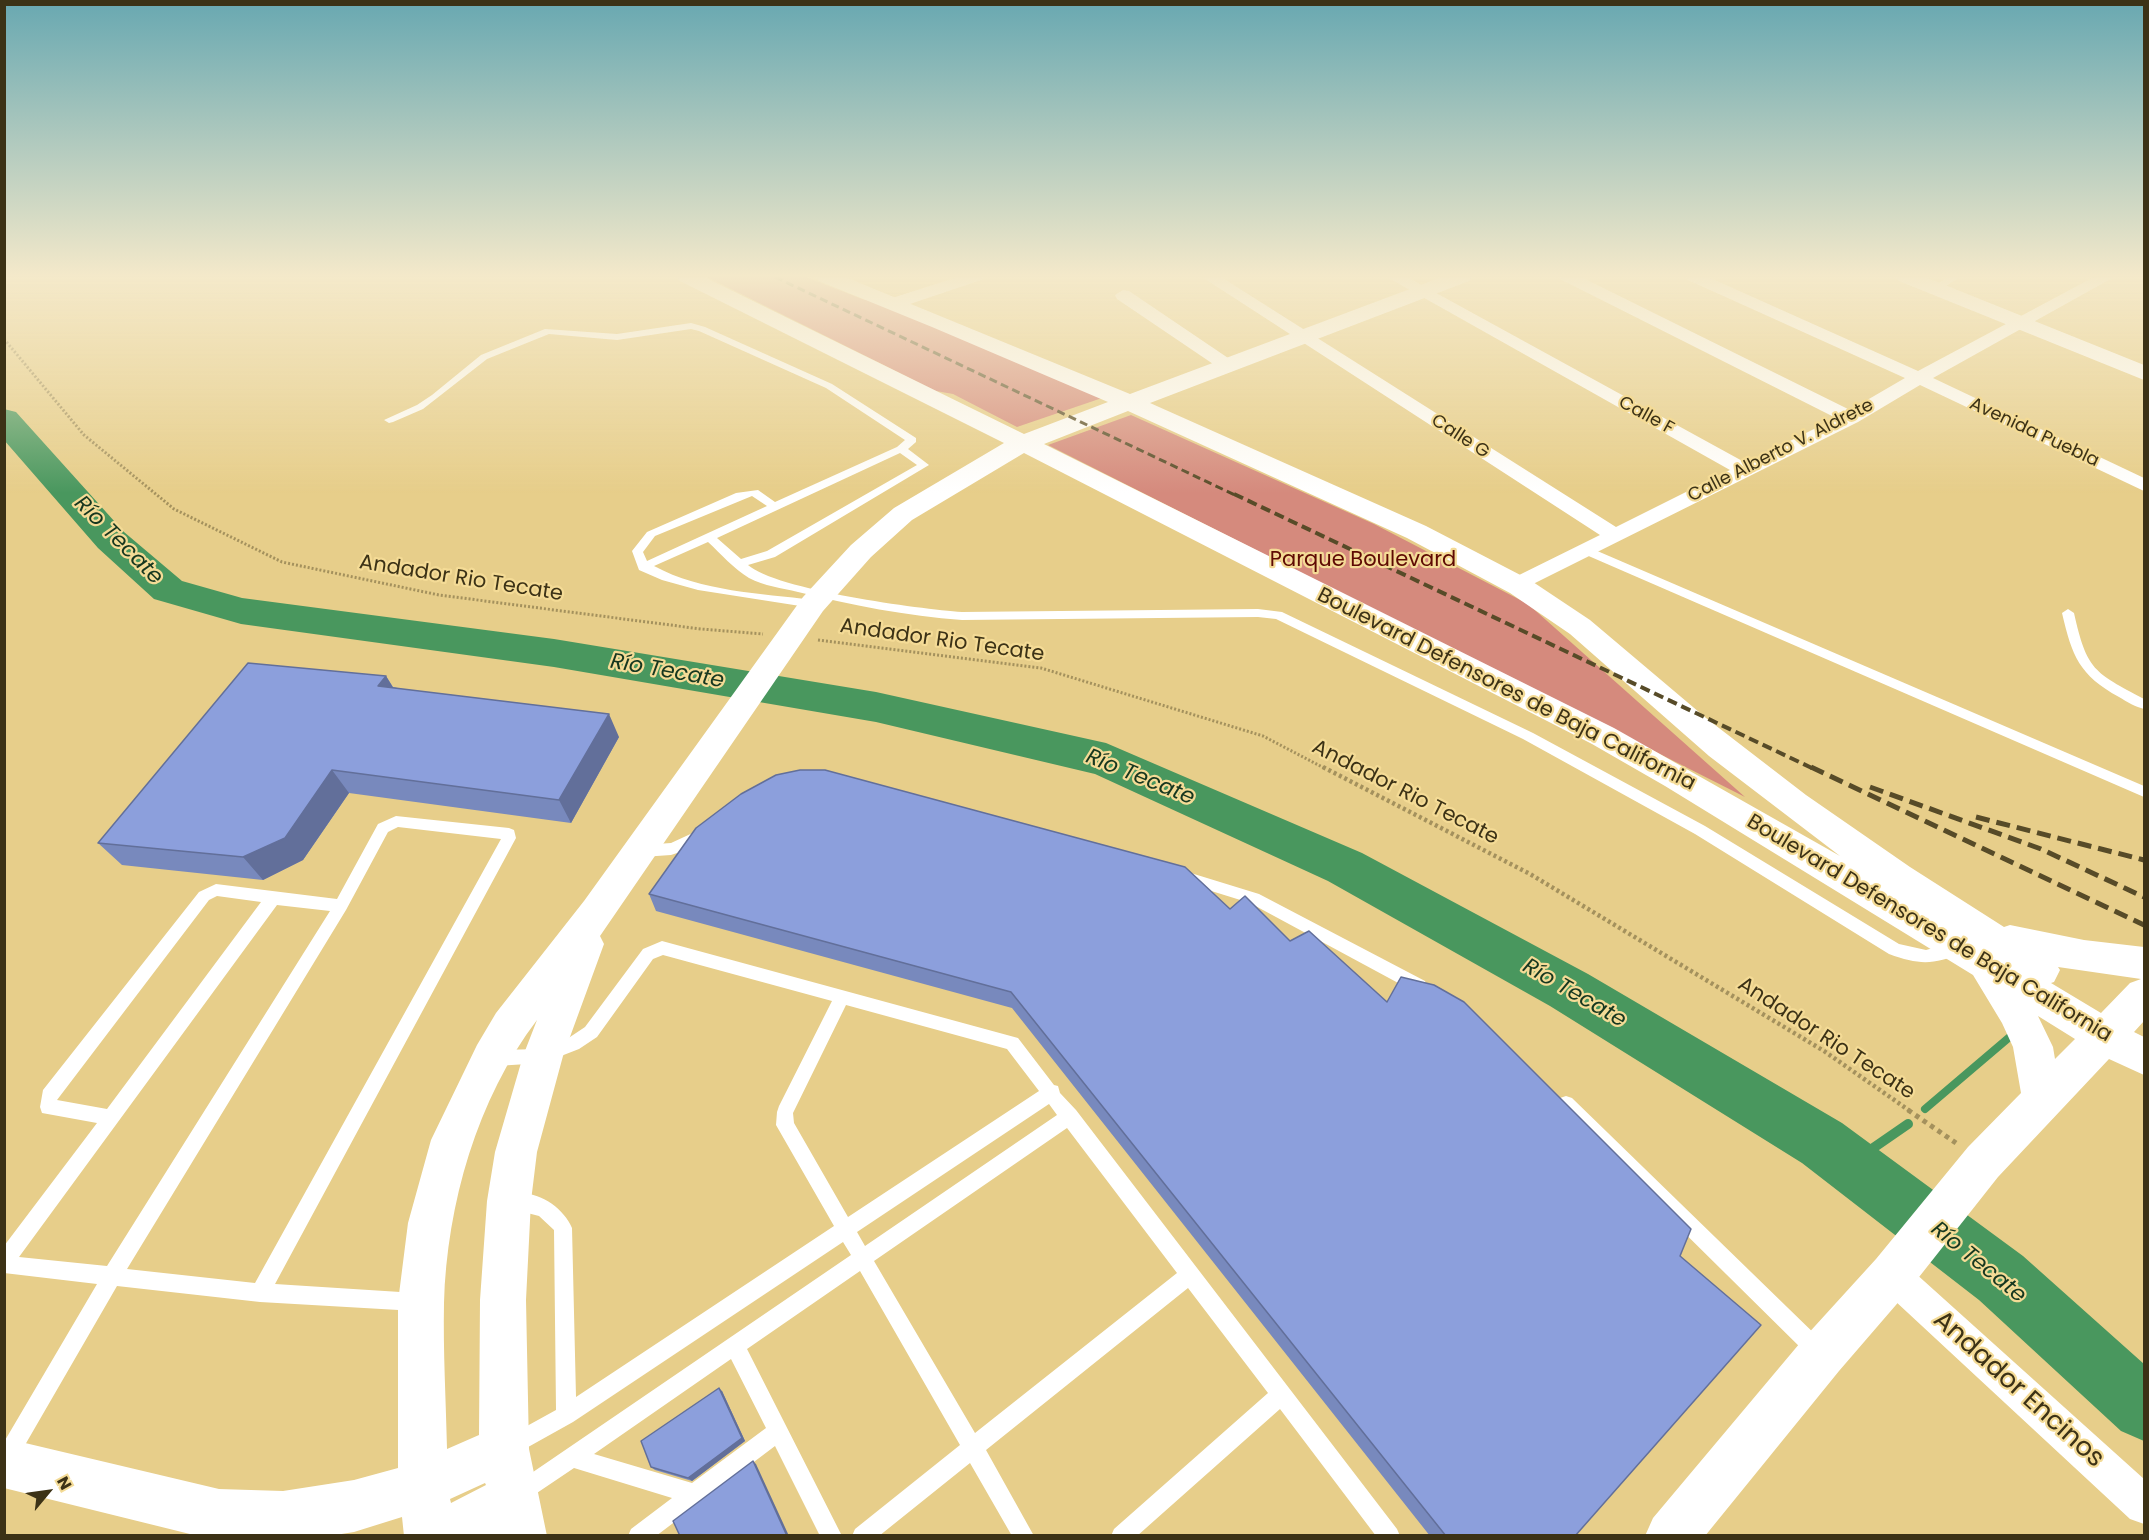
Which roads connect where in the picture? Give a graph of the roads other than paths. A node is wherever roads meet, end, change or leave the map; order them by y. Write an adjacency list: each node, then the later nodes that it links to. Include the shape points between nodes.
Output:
1 (504, 349): 18 (lane, via 484,357 420,407)
2 (746, 349): 20 (lane, via 829,386 912,440)
3 (833, 349): 19 (main road, Boulevard Defensores de Baja California)
4 (1005, 349): 16 (main road, Boulevard Defensores de Baja California)
5 (1203, 349): 13 (street)
6 (1275, 349): 13 (main road)
7 (1322, 349): 24 (street, Calle G)
8 (1525, 349): 21 (street, Calle F)
9 (1712, 349): 17 (street)
10 (1854, 349): 15 (street, Avenida Puebla)
11 (1975, 349): 15 (street, Calle Alberto V. Aldrete)
12 (2085, 349): 14 (main road)
13 (1228, 366): 16 (main road)
14 (2145, 373)
15 (1919, 378): 17 (street, Calle Alberto V. Aldrete); 22 (street, Avenida Puebla)
16 (1130, 401): 19 (main road); 29 (main road, Boulevard Defensores de Baja California, via 1390,521)
17 (1851, 418): 21 (street, Calle Alberto V. Aldrete)
18 (389, 420)
19 (1023, 442): 30 (main road, via 903,514 861,551); 40 (main road, Boulevard Defensores de Baja California, via 1603,736)
20 (901, 449): 23 (lane); 27 (lane, via 922,462 921,469 771,554)
21 (1744, 470): 24 (street, Calle Alberto V. Aldrete)
22 (2145, 485)
23 (775, 507): 25 (lane); 28 (lane, via 749,492 651,534 636,550)
24 (1616, 536): 26 (street, Calle Alberto V. Aldrete)
25 (709, 537): 27 (lane); 28 (lane)
26 (1588, 551): 29 (street, Calle Alberto V. Aldrete); 33 (lane)
27 (738, 564): 30 (lane, via 764,580)
28 (643, 567): 30 (lane, via 687,585)
29 (1517, 585): 40 (main road, Boulevard Defensores de Baja California, via 1586,631 1762,780 1910,886)
30 (817, 599): 35 (main road); 40 (lane, via 962,616 1278,615 1528,736 1700,830 1894,949 1923,958)
31 (2068, 613): 32 (lane, via 2079,656 2088,669)
32 (2145, 705)
33 (2145, 792)
34 (715, 825): 35 (lane, via 670,851)
35 (640, 851): 39 (main road)
36 (1162, 870): 42 (lane, via 1254,898)
37 (273, 898): 38 (lane); 52 (lane); 52 (lane, via 216,891 204,896 47,1102 48,1107)
38 (340, 906): 59 (lane); 60 (lane, via 390,823 509,834)
39 (597, 912): 45 (main road); 47 (main road, via 510,1025)
40 (1978, 949): 41 (main road, via 2048,950); 44 (main road, Boulevard Defensores de Baja California); 50 (main road, via 2017,1012 2033,1047)
41 (2145, 963)
42 (1430, 992)
43 (842, 996): 45 (lane, via 662,948 648,954 591,1032); 49 (lane, via 1012,1042); 54 (lane, via 784,1120)
44 (2128, 1022): 46 (main road, Boulevard Defensores de Baja California); 50 (main road)
45 (543, 1056): 47 (lane); 53 (main road, via 516,1152)
46 (2145, 1057)
47 (491, 1058): 61 (main road, via 452,1140 430,1223)
48 (1553, 1091): 63 (lane)
49 (1052, 1092): 51 (lane); 54 (lane)
50 (2043, 1100): 58 (main road, via 1983,1162)
51 (1070, 1116): 55 (lane); 57 (lane)
52 (110, 1117): 56 (lane)
53 (509, 1201): 65 (lane, via 546,1208 563,1228); 68 (main road, via 503,1300)
54 (846, 1230): 55 (lane); 65 (lane)
55 (863, 1257): 62 (lane); 67 (lane)
56 (4, 1263): 59 (lane)
57 (1190, 1275): 64 (lane); 67 (lane)
58 (1892, 1275): 63 (main road); 73 (street, Andador Encinos)
59 (112, 1276): 60 (lane); 70 (lane)
60 (260, 1293): 61 (lane)
61 (421, 1302): 71 (main road)
62 (735, 1346): 66 (lane); 69 (lane)
63 (1822, 1354): 83 (main road)
64 (1282, 1394): 81 (lane); 82 (lane)
65 (566, 1415): 68 (lane)
66 (778, 1431): 72 (lane); 78 (lane)
67 (973, 1448): 79 (lane); 80 (lane)
68 (504, 1449): 71 (main road); 74 (main road)
69 (574, 1458): 72 (lane); 74 (lane)
70 (4, 1462): 71 (main road, via 219,1515 283,1517 354,1506)
71 (423, 1486): 75 (main road)
72 (694, 1494): 77 (lane)
73 (2145, 1505)
74 (516, 1517): 76 (main road)
75 (430, 1536)
76 (442, 1536)
77 (638, 1536)
78 (832, 1536)
79 (862, 1536)
80 (1024, 1536)
81 (1121, 1536)
82 (1390, 1536)
83 (1671, 1536)

